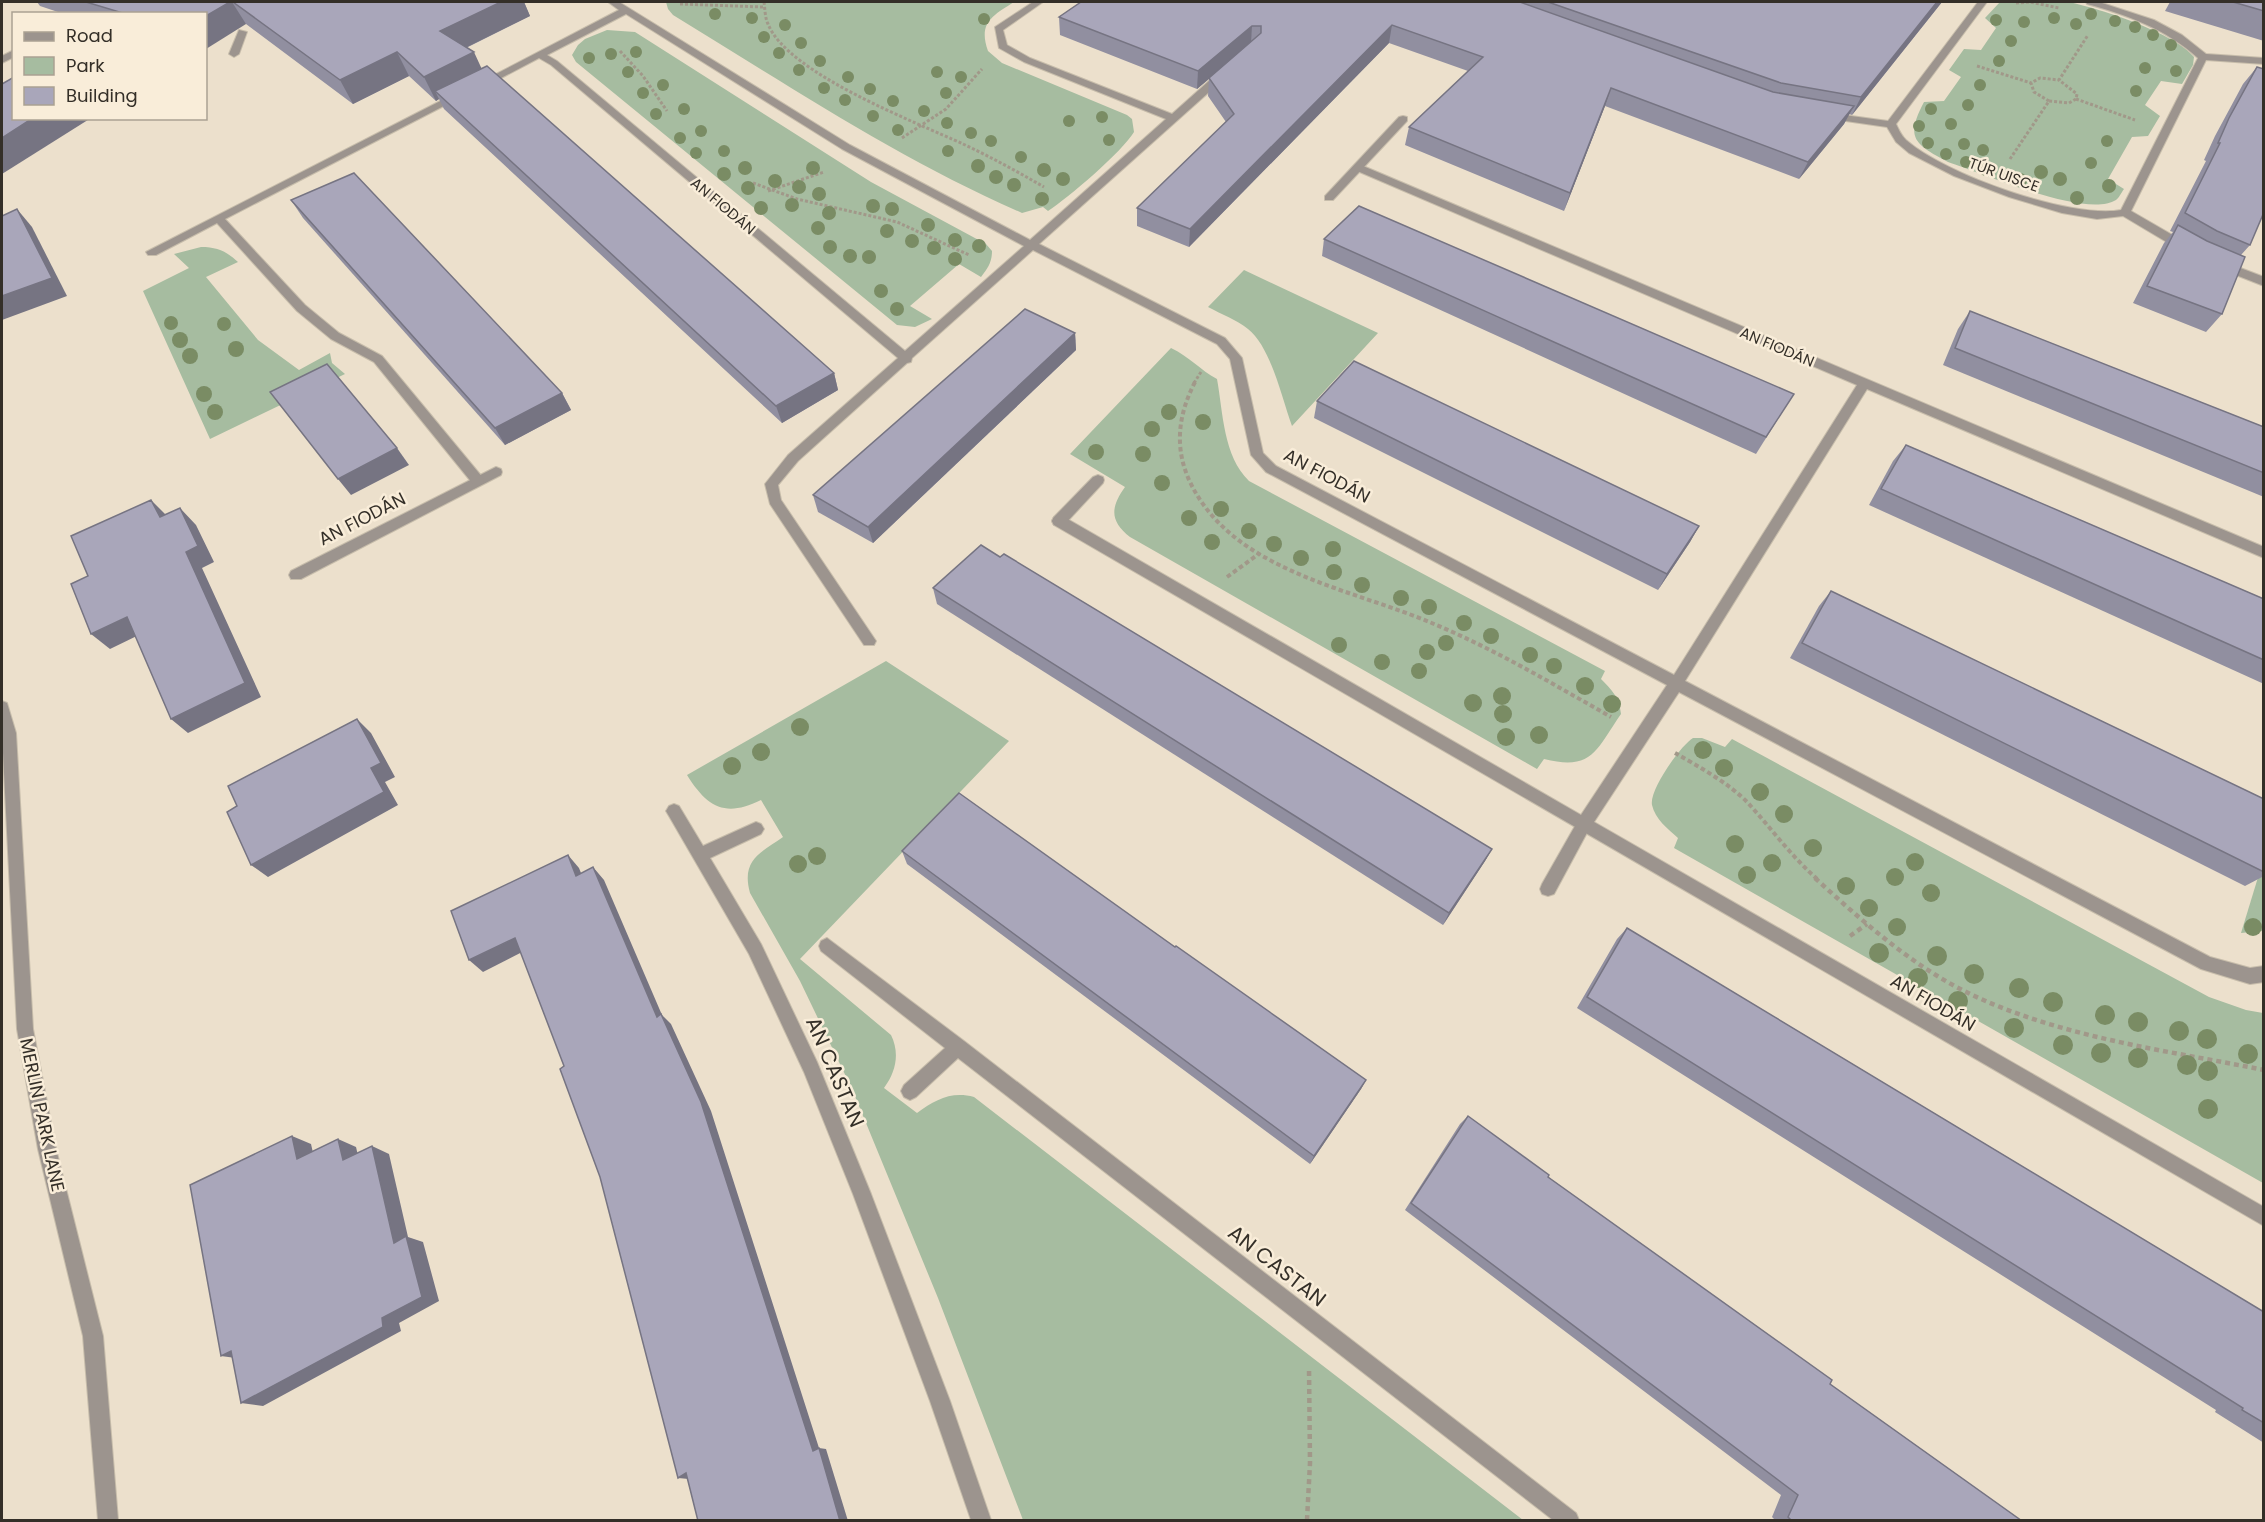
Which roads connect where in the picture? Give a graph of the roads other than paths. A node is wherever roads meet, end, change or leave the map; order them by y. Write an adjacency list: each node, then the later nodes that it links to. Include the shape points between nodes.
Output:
1 (1039, 2): 13 (street, via 998,29 1002,46 1027,60)
2 (1982, 2): 15 (street)
3 (2090, 2): 4 (street)
4 (2112, 4): 9 (street, via 2167,31)
5 (622, 5): 8 (street, AN FIODÁN, via 593,27); 20 (street, AN FIODÁN, via 846,147)
6 (242, 32): 7 (street)
7 (234, 54)
8 (540, 54): 19 (street, AN FIODÁN); 23 (street, AN FIODÁN)
9 (2203, 57): 10 (street); 18 (street)
10 (2264, 61)
11 (1230, 68): 13 (street)
12 (1813, 113): 15 (street)
13 (1172, 118): 20 (street)
14 (1403, 119): 16 (street)
15 (1891, 124): 18 (street, TÚR UISCE, via 1900,140 1942,168 2059,209 2111,215)
16 (1359, 168): 17 (street); 24 (street, AN FIODÁN)
17 (1329, 198)
18 (2125, 212): 22 (street, via 2202,257)
19 (219, 219): 21 (street, AN FIODÁN); 27 (street, via 300,308 335,336 378,359)
20 (1033, 246): 23 (street); 31 (street, AN FIODÁN, via 1221,341 1236,358 1257,455 1272,469)
21 (152, 252)
22 (2264, 282)
23 (907, 359): 30 (street, via 793,458 771,484 775,501)
24 (1864, 384): 28 (street, AN FIODÁN); 31 (street)
25 (496, 472): 27 (street, AN FIODÁN)
26 (1098, 480): 34 (street, AN FIODÁN, via 1059,521)
27 (478, 481): 29 (street, AN FIODÁN)
28 (2264, 553)
29 (297, 575)
30 (869, 641)
31 (1677, 682): 34 (street); 39 (street, AN FIODÁN, via 2207,964 2250,976)
32 (2, 707): 43 (street, MERLIN PARK LANE, via 9,734 25,1029 47,1149 93,1336)
33 (674, 811): 36 (street, AN CASTAN)
34 (1584, 824): 37 (street); 42 (street, AN FIODÁN)
35 (756, 829): 36 (street)
36 (700, 855): 44 (street, AN CASTAN, via 755,949 811,1068 940,1401)
37 (1548, 889)
38 (827, 946): 40 (street, AN CASTAN)
39 (2264, 974)
40 (958, 1047): 41 (street); 45 (street, AN CASTAN)
41 (910, 1091)
42 (2264, 1217)
43 (108, 1521)
44 (981, 1521)
45 (1569, 1521)

